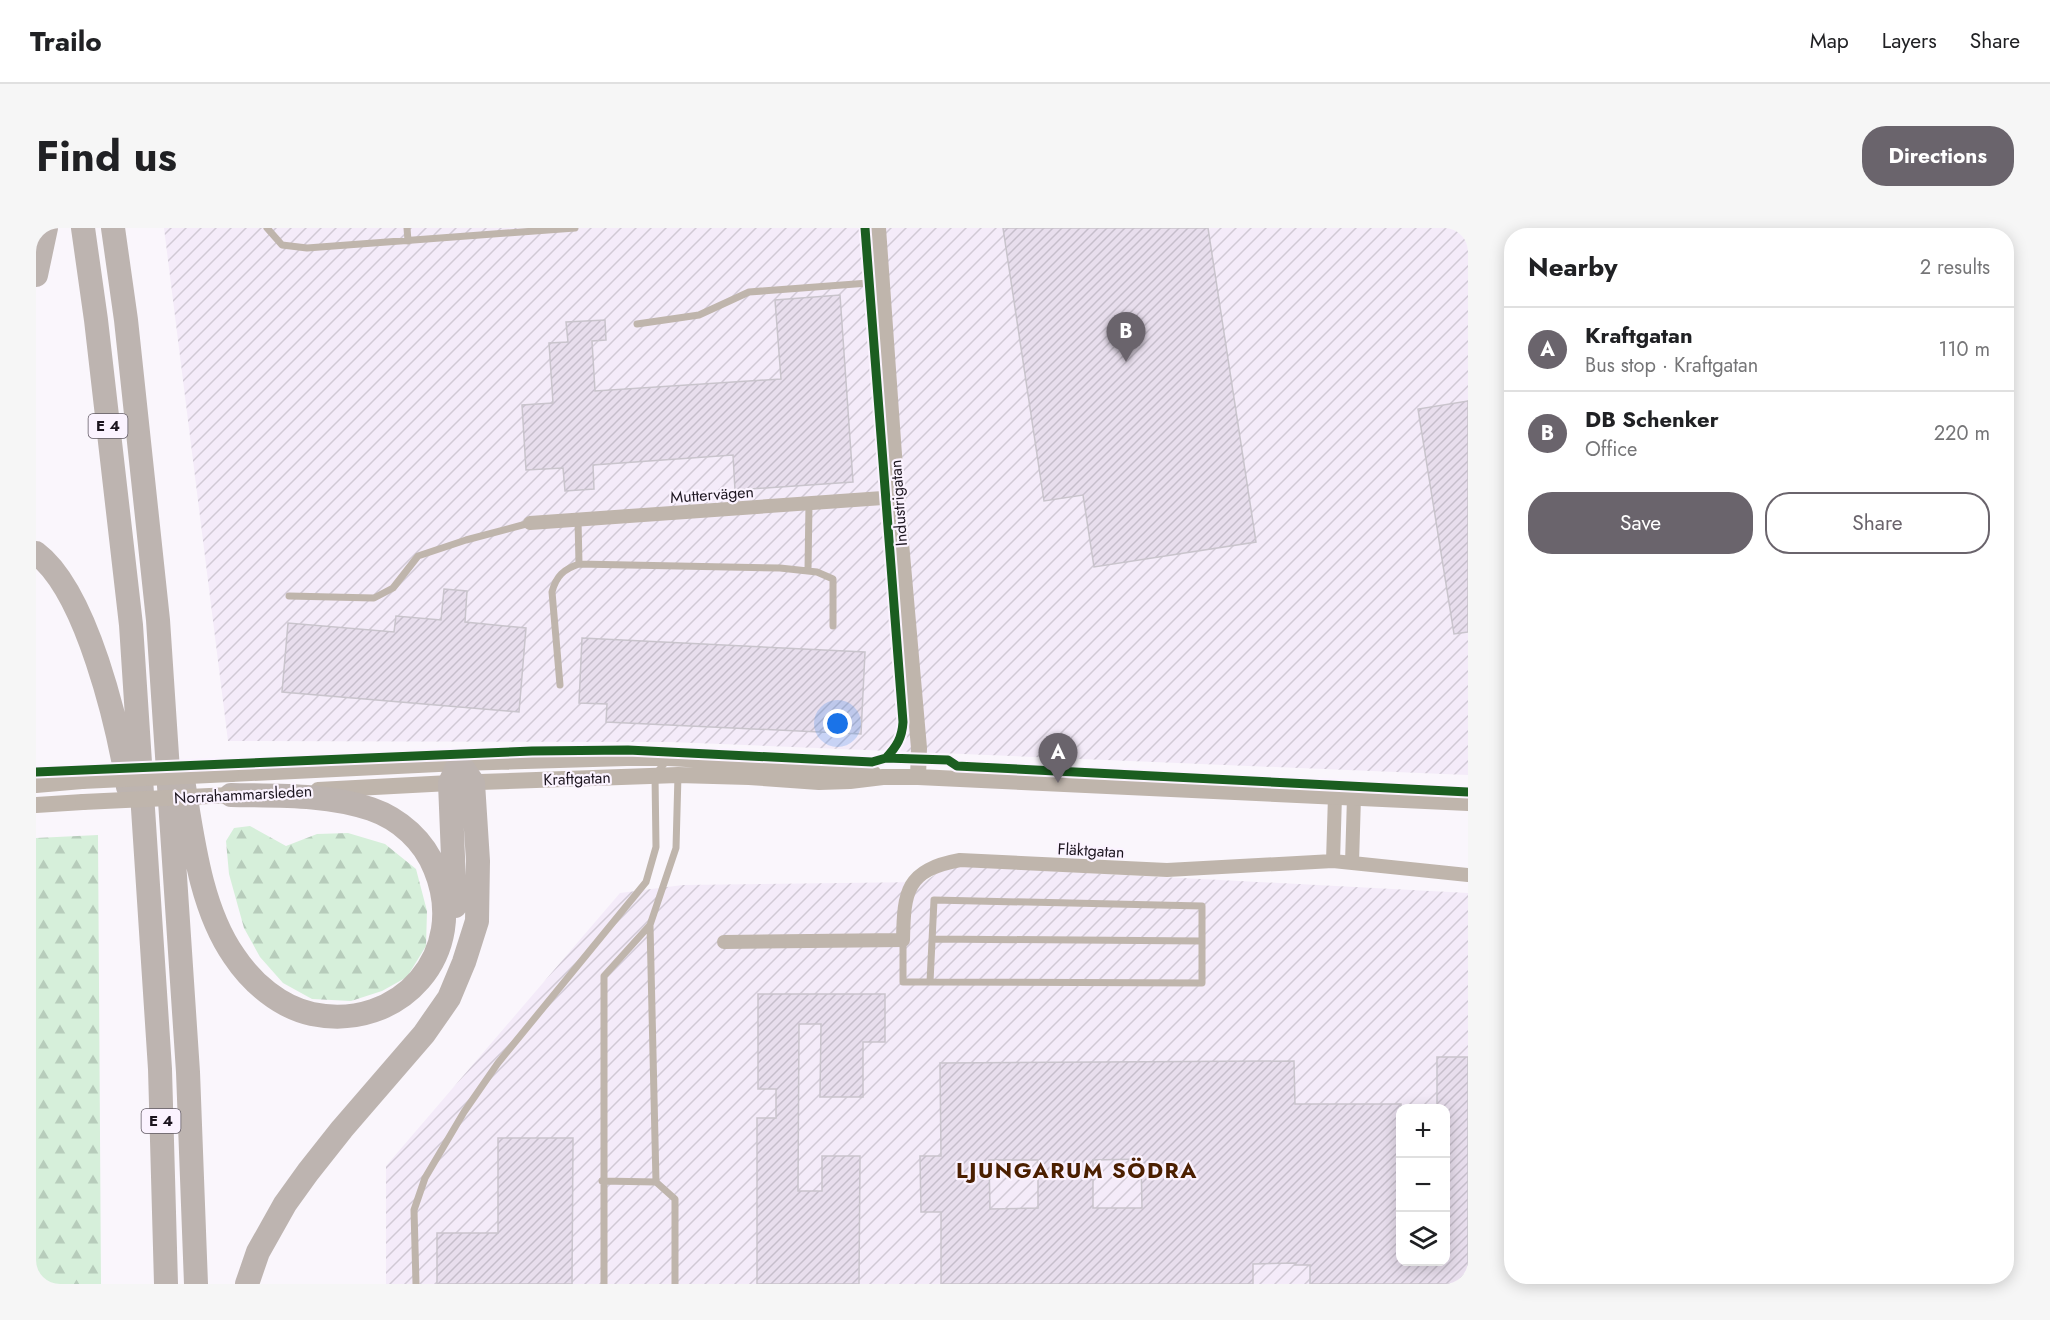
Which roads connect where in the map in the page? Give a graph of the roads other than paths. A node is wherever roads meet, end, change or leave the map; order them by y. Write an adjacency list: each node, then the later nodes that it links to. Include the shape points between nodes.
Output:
1 (46, 228): 9 (highway)
2 (83, 228): 44 (highway, E 4, via 131,625)
3 (113, 228): 20 (highway, E 4)
4 (267, 228): 8 (lane, via 282,245 307,248)
5 (407, 228): 8 (lane)
6 (575, 228): 8 (lane)
7 (878, 228): 10 (street, Industrigatan)
8 (408, 240)
9 (36, 275)
10 (882, 282): 11 (lane, via 749,292 699,315); 12 (street, Industrigatan)
11 (637, 324)
12 (897, 497): 13 (street, Muttervägen); 28 (street, Industrigatan, via 919,748)
13 (809, 503): 14 (street, Muttervägen); 18 (lane)
14 (578, 520): 15 (street, Muttervägen); 17 (lane)
15 (530, 524): 19 (lane, via 418,556 393,588 374,598)
16 (36, 553): 44 (highway, via 63,584 109,696 122,751)
17 (579, 564): 18 (lane); 22 (lane, via 556,579 552,591)
18 (808, 571): 21 (lane, via 833,579)
19 (289, 596)
20 (158, 620): 43 (highway, via 200,872 214,920 233,956 254,982 283,1003 312,1014 360,1014 413,988); 49 (highway, E 4, via 188,1072)
21 (833, 626)
22 (560, 685)
23 (668, 758): 24 (lane); 25 (street, Kraftgatan); 26 (lane); 27 (street, Kraftgatan, via 850,768)
24 (678, 775): 26 (street, Kraftgatan); 27 (street, Kraftgatan, via 819,782); 38 (lane, via 676,848)
25 (461, 776): 26 (street, Kraftgatan); 29 (street, Norrahammarsleden); 43 (highway, via 456,902); 50 (highway, via 478,861 477,921 449,998 285,1204 258,1252)
26 (655, 776): 51 (lane, via 656,847 646,882 498,1063 425,1178 414,1210)
27 (883, 777): 28 (street, Kraftgatan)
28 (918, 777): 31 (street, Kraftgatan)
29 (231, 784): 30 (street, Norrahammarsleden, bridge); 34 (street, Norrahammarsleden, bridge); 43 (highway, via 334,800 372,809 396,821 416,837 438,875 445,921)
30 (36, 785)
31 (1335, 796): 32 (street, Kraftgatan); 35 (street)
32 (1354, 797): 33 (street, Kraftgatan); 36 (street)
33 (1468, 803)
34 (36, 805)
35 (1333, 861): 36 (street, Fläktgatan); 40 (street, Fläktgatan, via 1167,870 960,860 934,866 910,886 903,905)
36 (1352, 863): 37 (street, Fläktgatan)
37 (1468, 875)
38 (650, 925): 46 (lane, via 604,976); 47 (lane)
39 (933, 939): 41 (lane); 41 (lane, via 934,900 1202,906); 45 (lane)
40 (903, 940): 42 (street); 45 (lane, via 903,982)
41 (1202, 941): 45 (lane, via 1202,983)
42 (724, 942)
43 (440, 948)
44 (153, 958): 48 (highway, E 4)
45 (930, 982)
46 (602, 1181): 47 (lane); 52 (lane)
47 (656, 1182): 53 (lane, via 675,1199)
48 (166, 1284)
49 (196, 1284)
50 (247, 1284)
51 (417, 1284)
52 (604, 1284)
53 (675, 1284)

